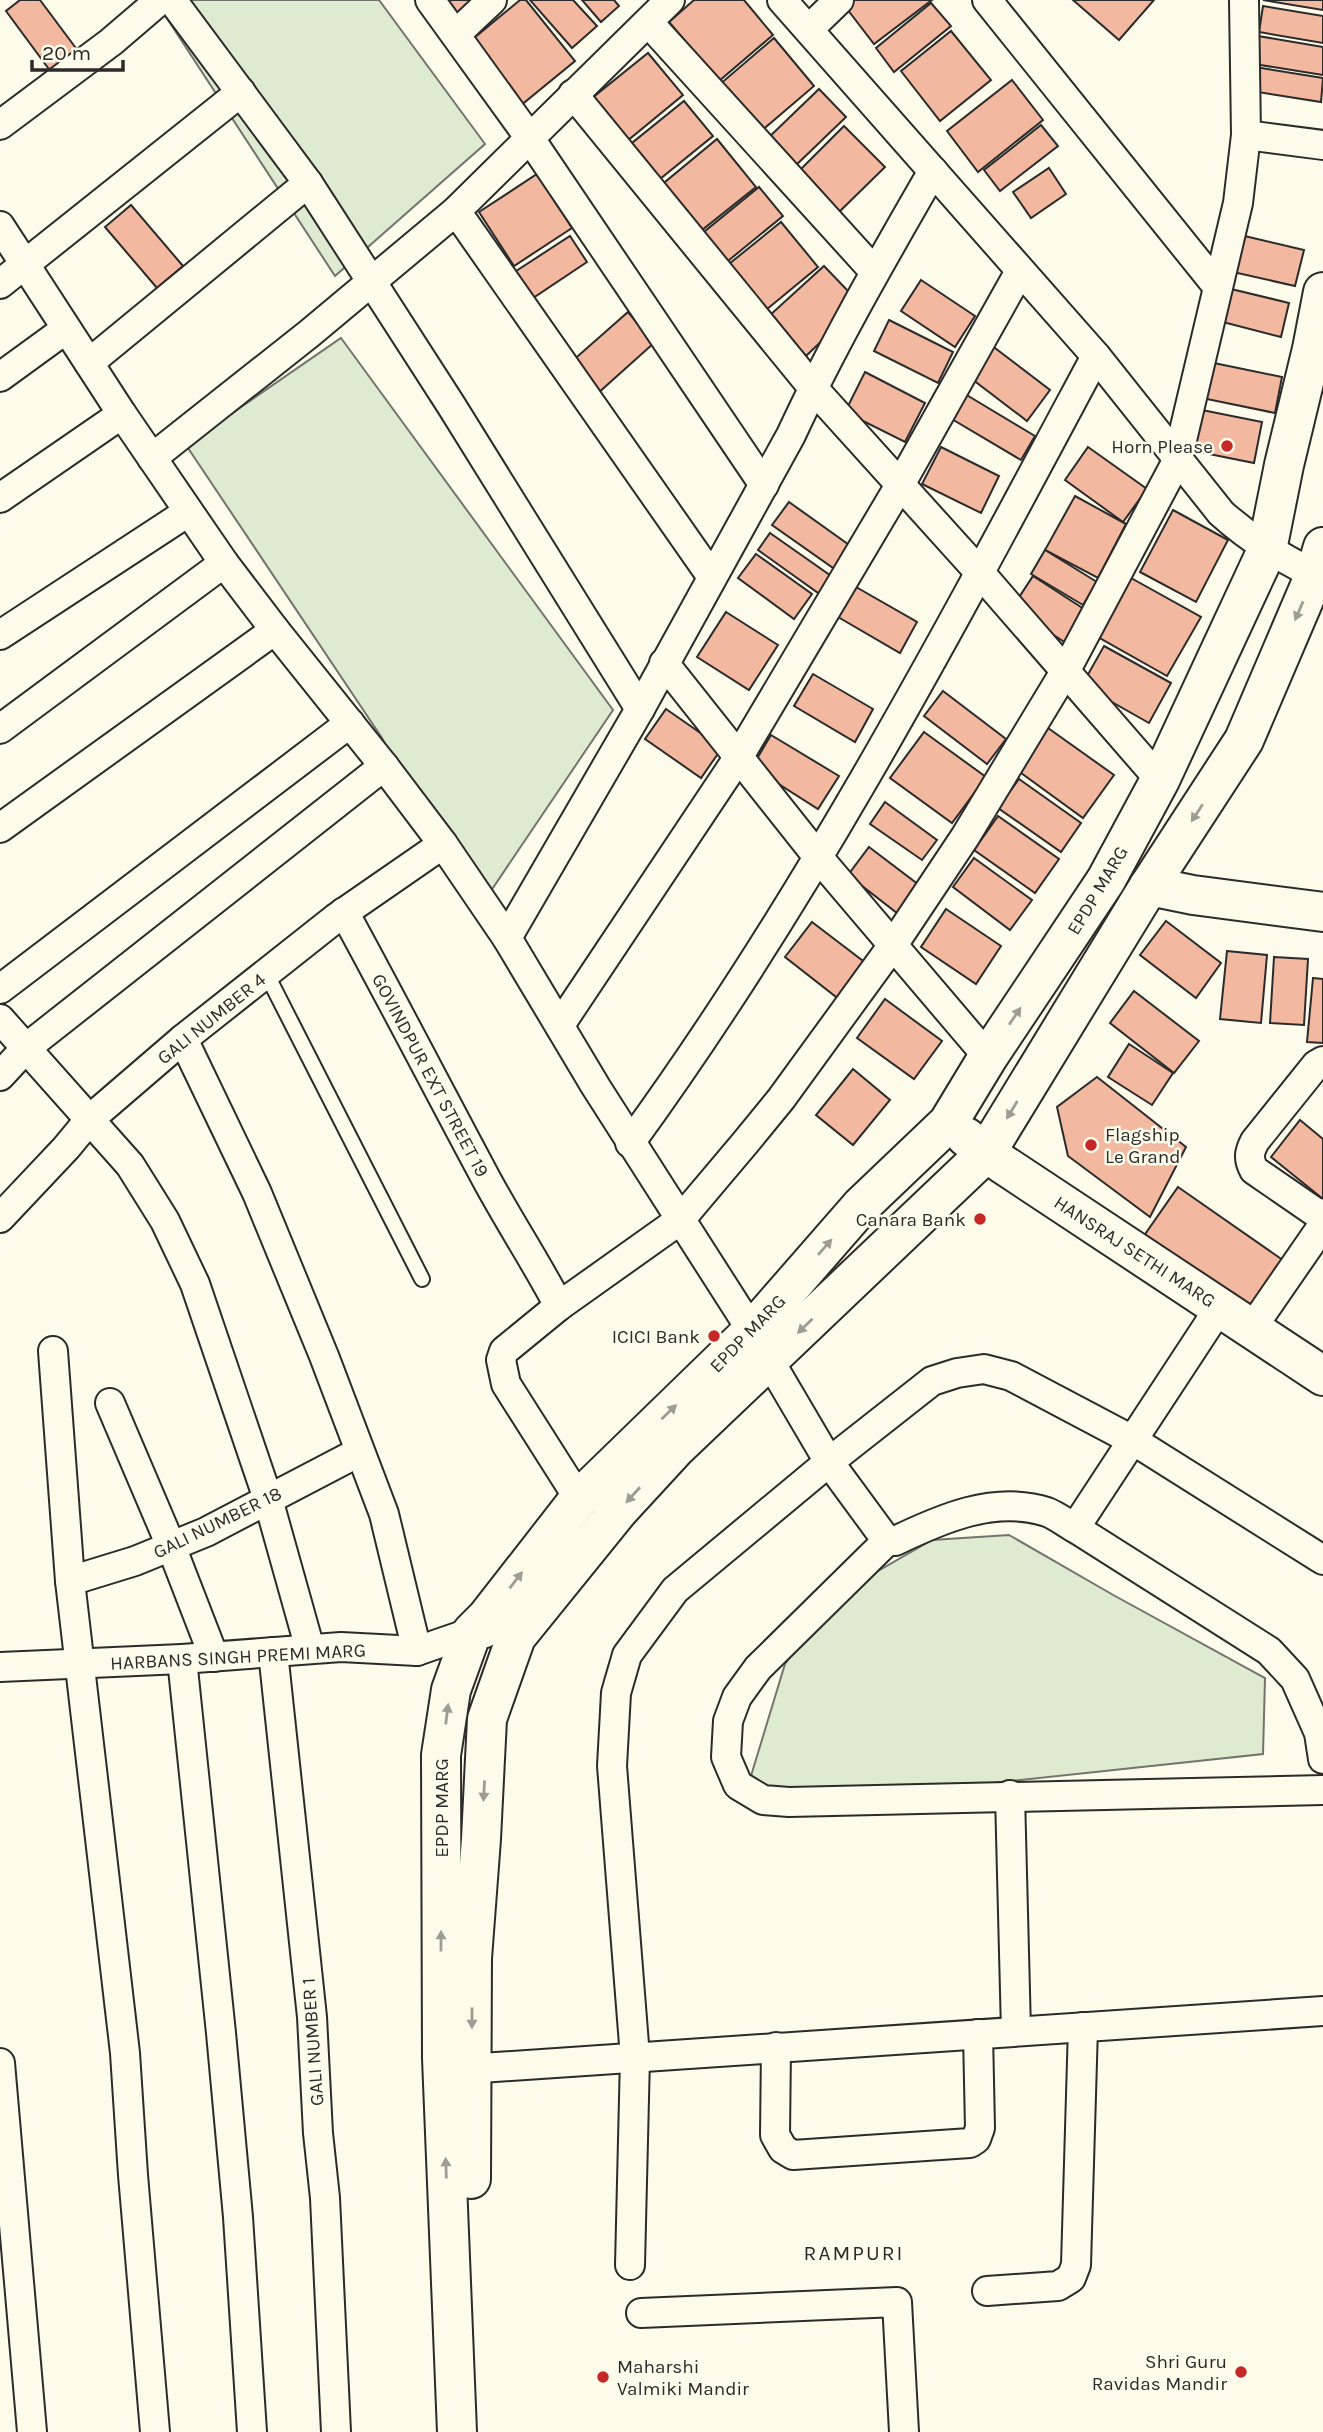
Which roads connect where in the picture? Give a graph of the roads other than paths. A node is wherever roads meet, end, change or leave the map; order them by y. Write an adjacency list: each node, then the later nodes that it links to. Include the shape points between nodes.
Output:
1 (160, 0): 15 (street)
2 (172, 0): 13 (street)
3 (430, 0): 12 (street)
4 (492, 0): 12 (street)
5 (670, 0): 10 (street)
6 (782, 0): 11 (street)
7 (839, 0): 11 (street)
8 (987, 0): 28 (street)
9 (1244, 0): 16 (street)
10 (648, 22): 14 (street); 24 (street)
11 (809, 29): 19 (street)
12 (456, 34): 17 (street)
13 (242, 92): 20 (street); 23 (street)
14 (573, 94): 17 (street); 34 (street)
15 (0, 125)
16 (1245, 135): 18 (street); 28 (street, via 1238,203)
17 (529, 137): 21 (street); 38 (street)
18 (1323, 145)
19 (933, 171): 24 (street); 25 (street)
20 (308, 183): 26 (street); 32 (street)
21 (456, 211): 26 (street); 46 (street)
22 (0, 226): 23 (street)
23 (25, 264): 27 (street); 30 (street)
24 (874, 271): 34 (street)
25 (1020, 271): 31 (street); 39 (street)
26 (372, 282): 36 (street); 51 (street)
27 (0, 284)
28 (1217, 286): 37 (street)
29 (1323, 292): 42 (main road, EPDP MARG)
30 (66, 328): 32 (street); 33 (street)
31 (1096, 356): 37 (street); 45 (street)
32 (89, 363): 35 (street)
33 (0, 377)
34 (813, 388): 38 (street); 39 (street)
35 (122, 414): 36 (street); 40 (street)
36 (152, 458): 41 (street)
37 (1177, 461): 42 (street, via 1221,513); 50 (street)
38 (764, 485): 46 (street)
39 (900, 485): 45 (street); 54 (street)
40 (0, 498)
41 (188, 512): 43 (street); 48 (street)
42 (1267, 550): 44 (street); 56 (main road, EPDP MARG)
43 (225, 563): 47 (street); 53 (street)
44 (1320, 567): 60 (main road, EPDP MARG, one-way to 60, via 1244,740)
45 (981, 574): 50 (street); 59 (street)
46 (712, 577): 49 (street)
47 (275, 630): 52 (street); 57 (street)
48 (0, 635)
49 (664, 663): 51 (street); 54 (street)
50 (1066, 670): 56 (street); 64 (street)
51 (640, 709): 63 (street)
52 (350, 723): 55 (street); 66 (street)
53 (0, 729)
54 (738, 758): 59 (street); 68 (street)
55 (384, 766): 58 (street); 70 (street)
56 (1160, 779): 71 (main road, EPDP MARG, one-way to 56, via 1106,880)
57 (0, 828)
58 (443, 844): 61 (street, GALI NUMBER 4); 63 (street)
59 (818, 857): 64 (street); 76 (street)
60 (1149, 886): 62 (main road); 77 (main road, EPDP MARG, one-way to 77)
61 (344, 912): 65 (street, GALI NUMBER 4); 83 (street, GOVINDPUR EXT STREET 19)
62 (1323, 912)
63 (507, 938): 68 (street)
64 (893, 945): 71 (street); 80 (street, via 780,1098)
65 (266, 973): 69 (street, GALI NUMBER 4); 82 (lane)
66 (0, 989)
67 (0, 1019): 70 (street)
68 (560, 1025): 76 (street)
69 (183, 1039): 74 (street, GALI NUMBER 4); 91 (street, via 298,1289)
70 (26, 1048): 73 (street); 74 (street)
71 (988, 1057): 75 (main road, EPDP MARG)
72 (1323, 1061): 78 (street, via 1315,1065 1250,1150 1254,1170)
73 (0, 1076)
74 (90, 1119): 79 (street, GALI NUMBER 4); 93 (street, via 131,1165 195,1284)
75 (948, 1123): 77 (main road, HANSRAJ SETHI MARG); 86 (main road, EPDP MARG, one-way to 75, via 861,1206)
76 (630, 1143): 80 (street)
77 (986, 1153): 84 (main road, HANSRAJ SETHI MARG); 86 (main road, EPDP MARG, one-way to 86)
78 (1323, 1214)
79 (0, 1217)
80 (680, 1220): 83 (street); 86 (street)
81 (1323, 1224): 85 (street)
82 (422, 1279)
83 (559, 1306): 94 (street, via 504,1351 502,1372)
84 (1220, 1307): 85 (main road, HANSRAJ SETHI MARG); 90 (street)
85 (1252, 1328): 88 (main road, HANSRAJ SETHI MARG)
86 (760, 1346): 92 (street); 94 (main road, EPDP MARG, one-way to 86); 101 (main road, EPDP MARG, one-way to 101)
87 (52, 1351): 99 (street)
88 (1323, 1376)
89 (110, 1403): 97 (street)
90 (1134, 1441): 92 (street, via 1011,1376 984,1368 932,1381); 95 (street); 98 (street)
91 (359, 1452): 93 (street, GALI NUMBER 18); 103 (street, via 384,1514)
92 (829, 1462): 96 (street); 117 (street, via 675,1590 627,1654 616,1693 612,1766)
93 (268, 1499): 97 (street, GALI NUMBER 18); 102 (street)
94 (579, 1499): 100 (main road, EPDP MARG, one-way to 94)
95 (1075, 1528): 96 (street, via 1025,1507 995,1508 960,1513); 109 (street, via 1269,1651 1295,1678 1319,1733)
96 (887, 1542): 111 (street, via 758,1668 737,1697 728,1721 726,1757 738,1785 763,1800 789,1802)
97 (171, 1546): 99 (street, GALI NUMBER 18); 105 (street)
98 (1323, 1560)
99 (70, 1581): 107 (street)
100 (472, 1632): 101 (street); 103 (street, HARBANS SINGH PREMI MARG); 119 (main road, EPDP MARG, one-way to 100, via 440,1755 451,1690)
101 (516, 1637): 119 (main road, EPDP MARG, one-way to 119, via 487,1719 472,1958)
102 (310, 1649): 103 (street, HARBANS SINGH PREMI MARG); 104 (street, HARBANS SINGH PREMI MARG)
103 (417, 1651)
104 (273, 1652): 105 (street, HARBANS SINGH PREMI MARG); 126 (street, GALI NUMBER 1, via 312,2017)
105 (214, 1657): 106 (street, HARBANS SINGH PREMI MARG)
106 (182, 1659): 107 (street, HARBANS SINGH PREMI MARG); 125 (street, via 231,2138)
107 (79, 1664): 108 (street, HARBANS SINGH PREMI MARG); 124 (street, via 125,2053)
108 (0, 1667)
109 (1323, 1759)
110 (1323, 1790): 111 (street)
111 (1010, 1795): 114 (street)
112 (1323, 2011): 113 (street)
113 (1083, 2026): 114 (street); 121 (street, via 1076,2265 1070,2278 1058,2286)
114 (1016, 2031): 115 (street)
115 (978, 2034): 116 (street); 116 (street, via 980,2127 970,2143 793,2155 783,2149 775,2134)
116 (776, 2048): 117 (street)
117 (635, 2057): 119 (street); 120 (street)
118 (0, 2063): 123 (street)
119 (457, 2070): 127 (main road, EPDP MARG, one-way to 119); 128 (main road, EPDP MARG, via 471,2203)
120 (630, 2265)
121 (987, 2291)
122 (641, 2313): 129 (street, via 897,2302)
123 (32, 2432)
124 (155, 2432)
125 (252, 2432)
126 (336, 2432)
127 (457, 2432)
128 (477, 2432)
129 (904, 2432)

